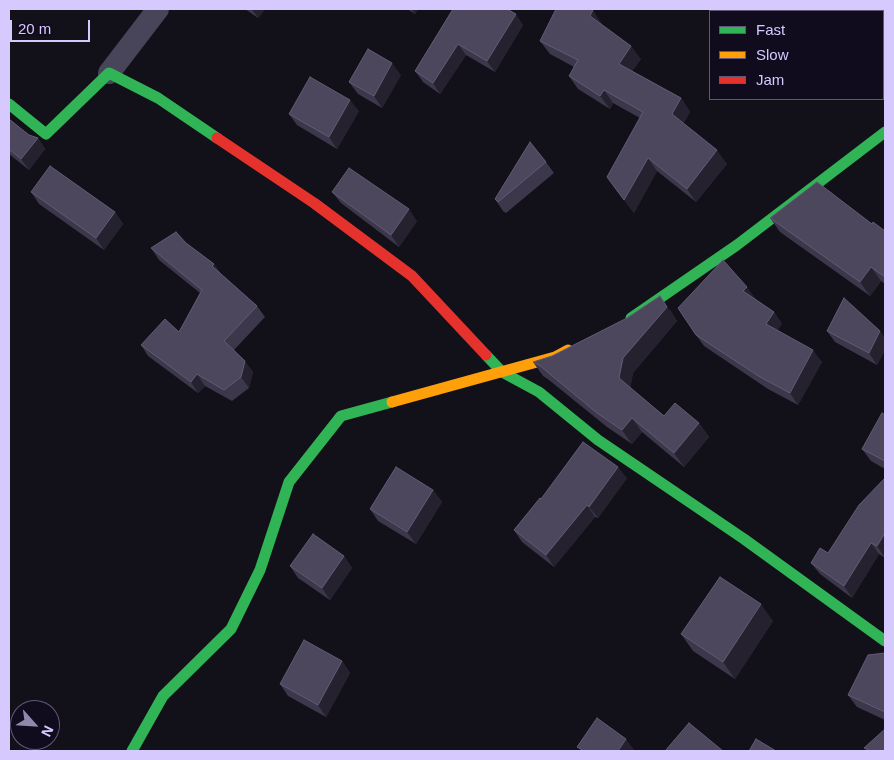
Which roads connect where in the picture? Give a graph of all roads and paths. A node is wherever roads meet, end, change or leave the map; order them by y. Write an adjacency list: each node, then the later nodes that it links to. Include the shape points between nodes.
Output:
1 (158, 9): 2 (street)
2 (109, 73): 3 (street, via 46,134); 7 (street, via 158,98 314,203 405,270)
3 (9, 104)
4 (885, 132): 5 (street, via 737,245)
5 (622, 323)
6 (580, 344): 7 (street, via 555,357)
7 (502, 372): 8 (street, via 538,392 598,440); 9 (street, via 341,416 289,482 260,570 231,629 163,696)
8 (885, 640)
9 (132, 751)

